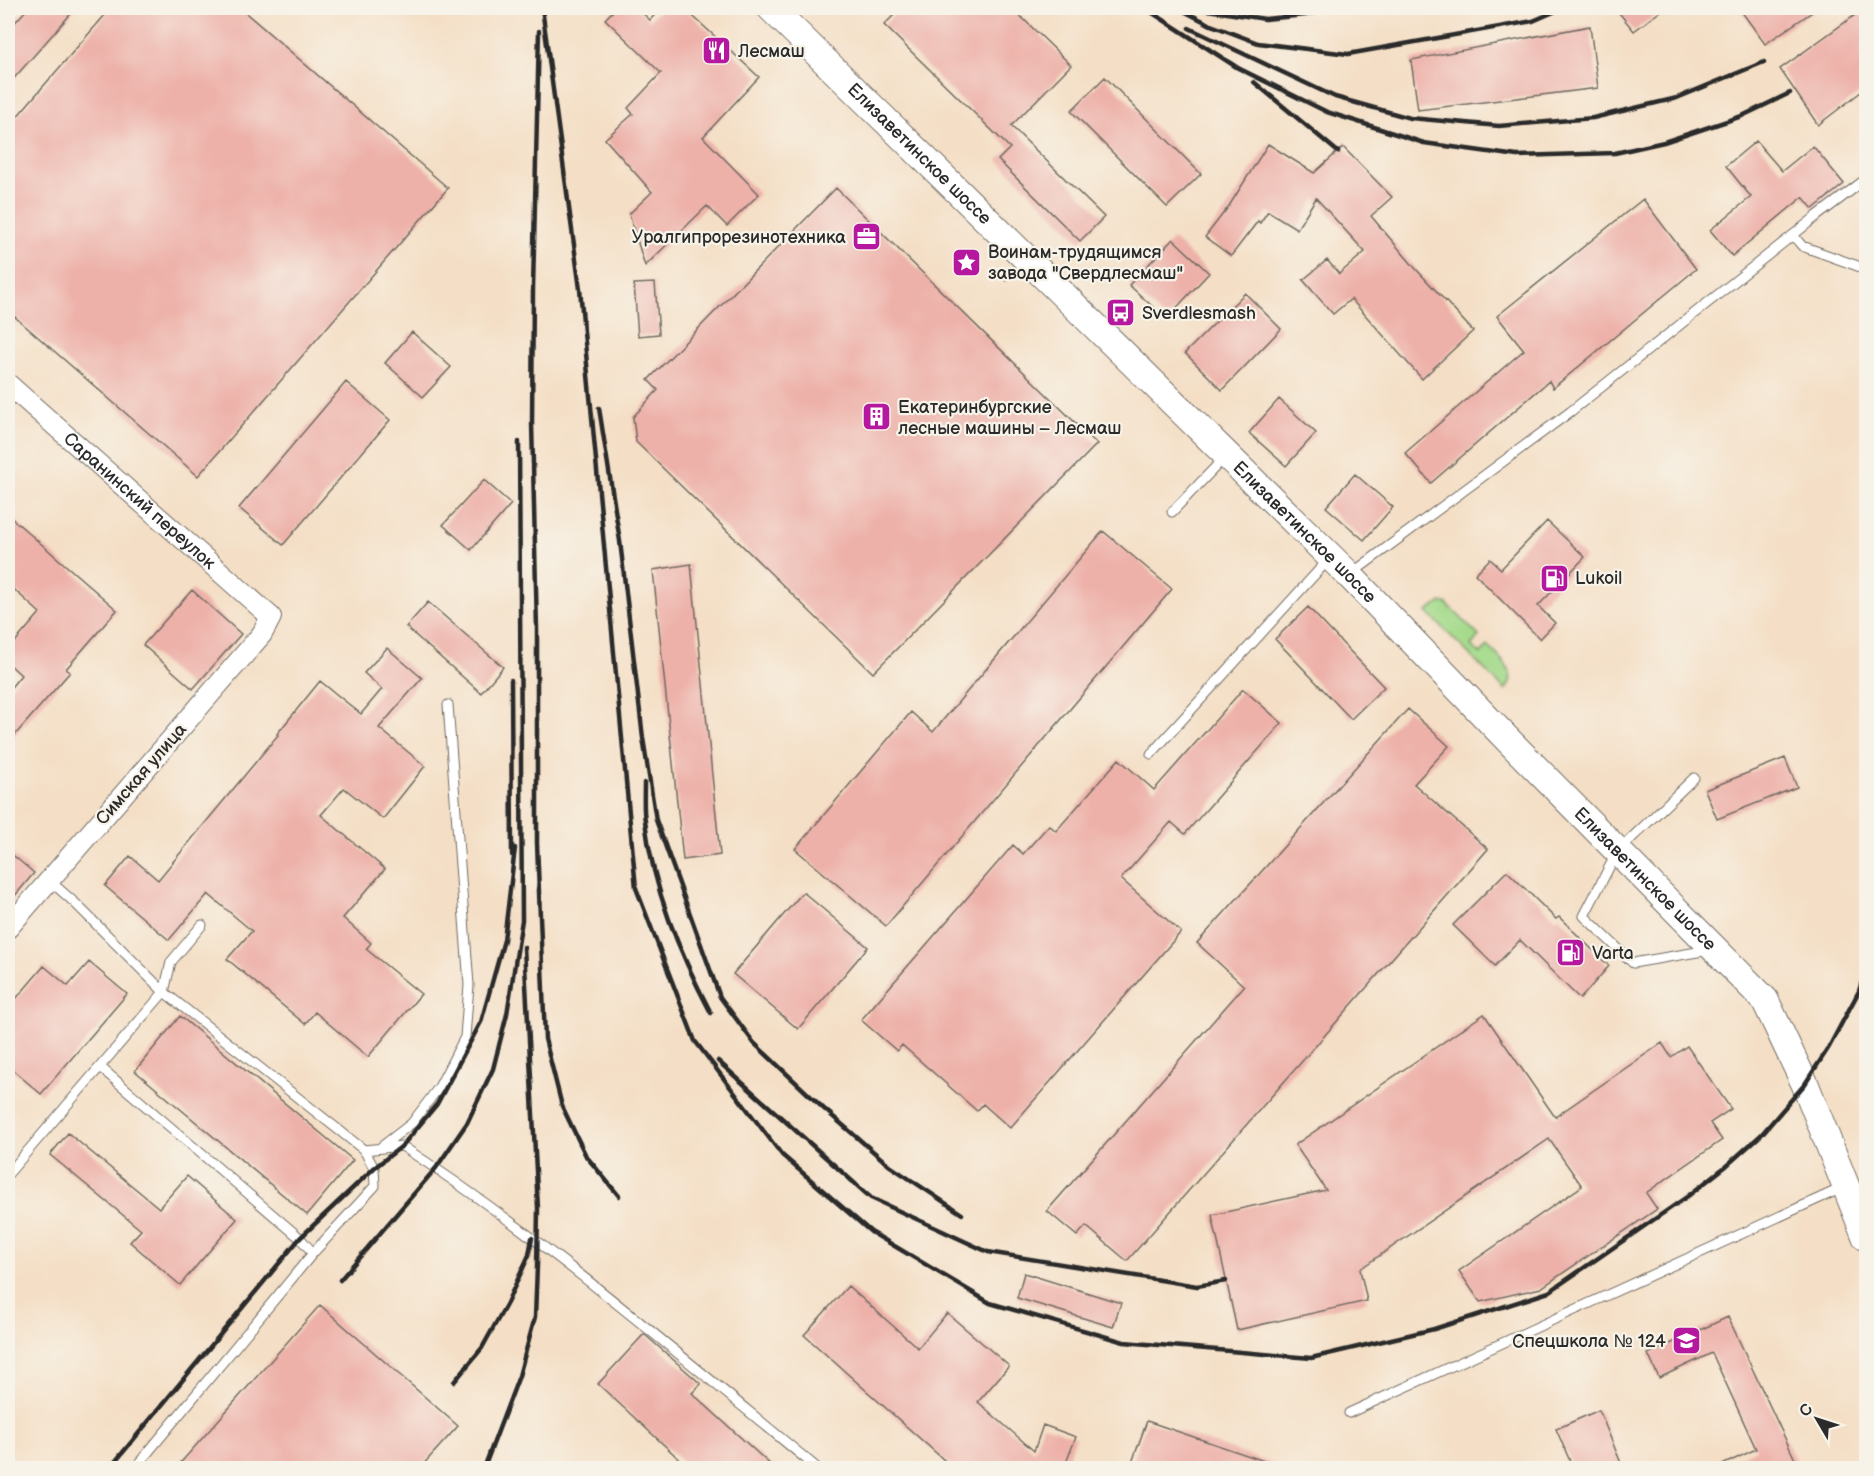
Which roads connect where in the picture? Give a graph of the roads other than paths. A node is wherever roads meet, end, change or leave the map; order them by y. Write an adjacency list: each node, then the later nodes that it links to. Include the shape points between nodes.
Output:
1 (774, 9): 6 (main road, Елизаветинское шоссе)
2 (1866, 179): 3 (lane)
3 (1792, 236): 4 (lane, via 1802,246); 8 (lane, via 1570,412)
4 (1866, 269)
5 (8, 384): 9 (street, Саранинский переулок)
6 (1226, 455): 7 (lane); 8 (main road, Елизаветинское шоссе)
7 (1172, 512)
8 (1340, 566): 11 (lane); 13 (main road, Елизаветинское шоссе)
9 (271, 617): 14 (street, Симская улица, via 262,634)
10 (448, 705): 20 (lane, via 469,985 465,1037 439,1087 412,1123)
11 (1151, 754)
12 (1695, 778): 13 (lane)
13 (1617, 852): 17 (main road, Елизаветинское шоссе); 17 (lane, via 1584,916 1633,963)
14 (49, 880): 16 (street, Симская улица); 18 (lane)
15 (202, 925): 18 (lane, via 171,962)
16 (8, 928)
17 (1714, 949): 23 (main road, Елизаветинское шоссе, via 1765,1000 1805,1084)
18 (164, 992): 19 (lane); 21 (lane)
19 (100, 1067): 22 (lane); 25 (lane)
20 (379, 1148): 21 (lane); 28 (lane, via 402,1146 436,1168 589,1280)
21 (364, 1150): 25 (lane, via 374,1168 375,1186)
22 (8, 1174)
23 (1846, 1186): 24 (main road, Елизаветинское шоссе); 26 (lane)
24 (1866, 1237)
25 (313, 1253): 27 (lane)
26 (1349, 1413)
27 (135, 1468)
28 (817, 1468)

